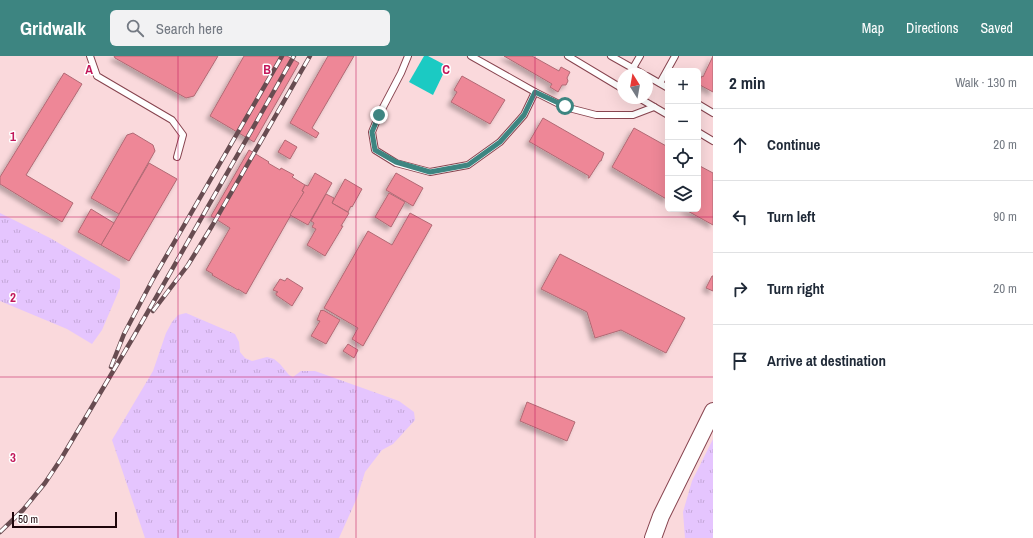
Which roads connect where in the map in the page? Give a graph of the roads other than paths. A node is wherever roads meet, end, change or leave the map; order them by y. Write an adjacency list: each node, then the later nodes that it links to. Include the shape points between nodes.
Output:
1 (90, 56): 21 (lane, via 98,76 172,120 184,134)
2 (408, 56): 13 (lane, via 372,132 375,150 396,162 430,172 468,165 500,142 524,115)
3 (471, 56): 13 (lane)
4 (568, 56): 11 (lane)
5 (611, 56): 8 (lane)
6 (640, 56): 8 (lane)
7 (675, 56): 10 (lane)
8 (633, 68)
9 (653, 79): 10 (lane)
10 (660, 83): 12 (lane)
11 (617, 85)
12 (665, 86)
13 (535, 92): 16 (lane, via 565,106 596,115 634,116)
14 (649, 104): 16 (lane)
15 (701, 106): 18 (lane)
16 (654, 107): 17 (lane)
17 (665, 113)
18 (713, 113)
19 (701, 134): 20 (lane)
20 (713, 141)
21 (177, 157)
22 (713, 411): 23 (street, via 661,516)
23 (653, 538)

